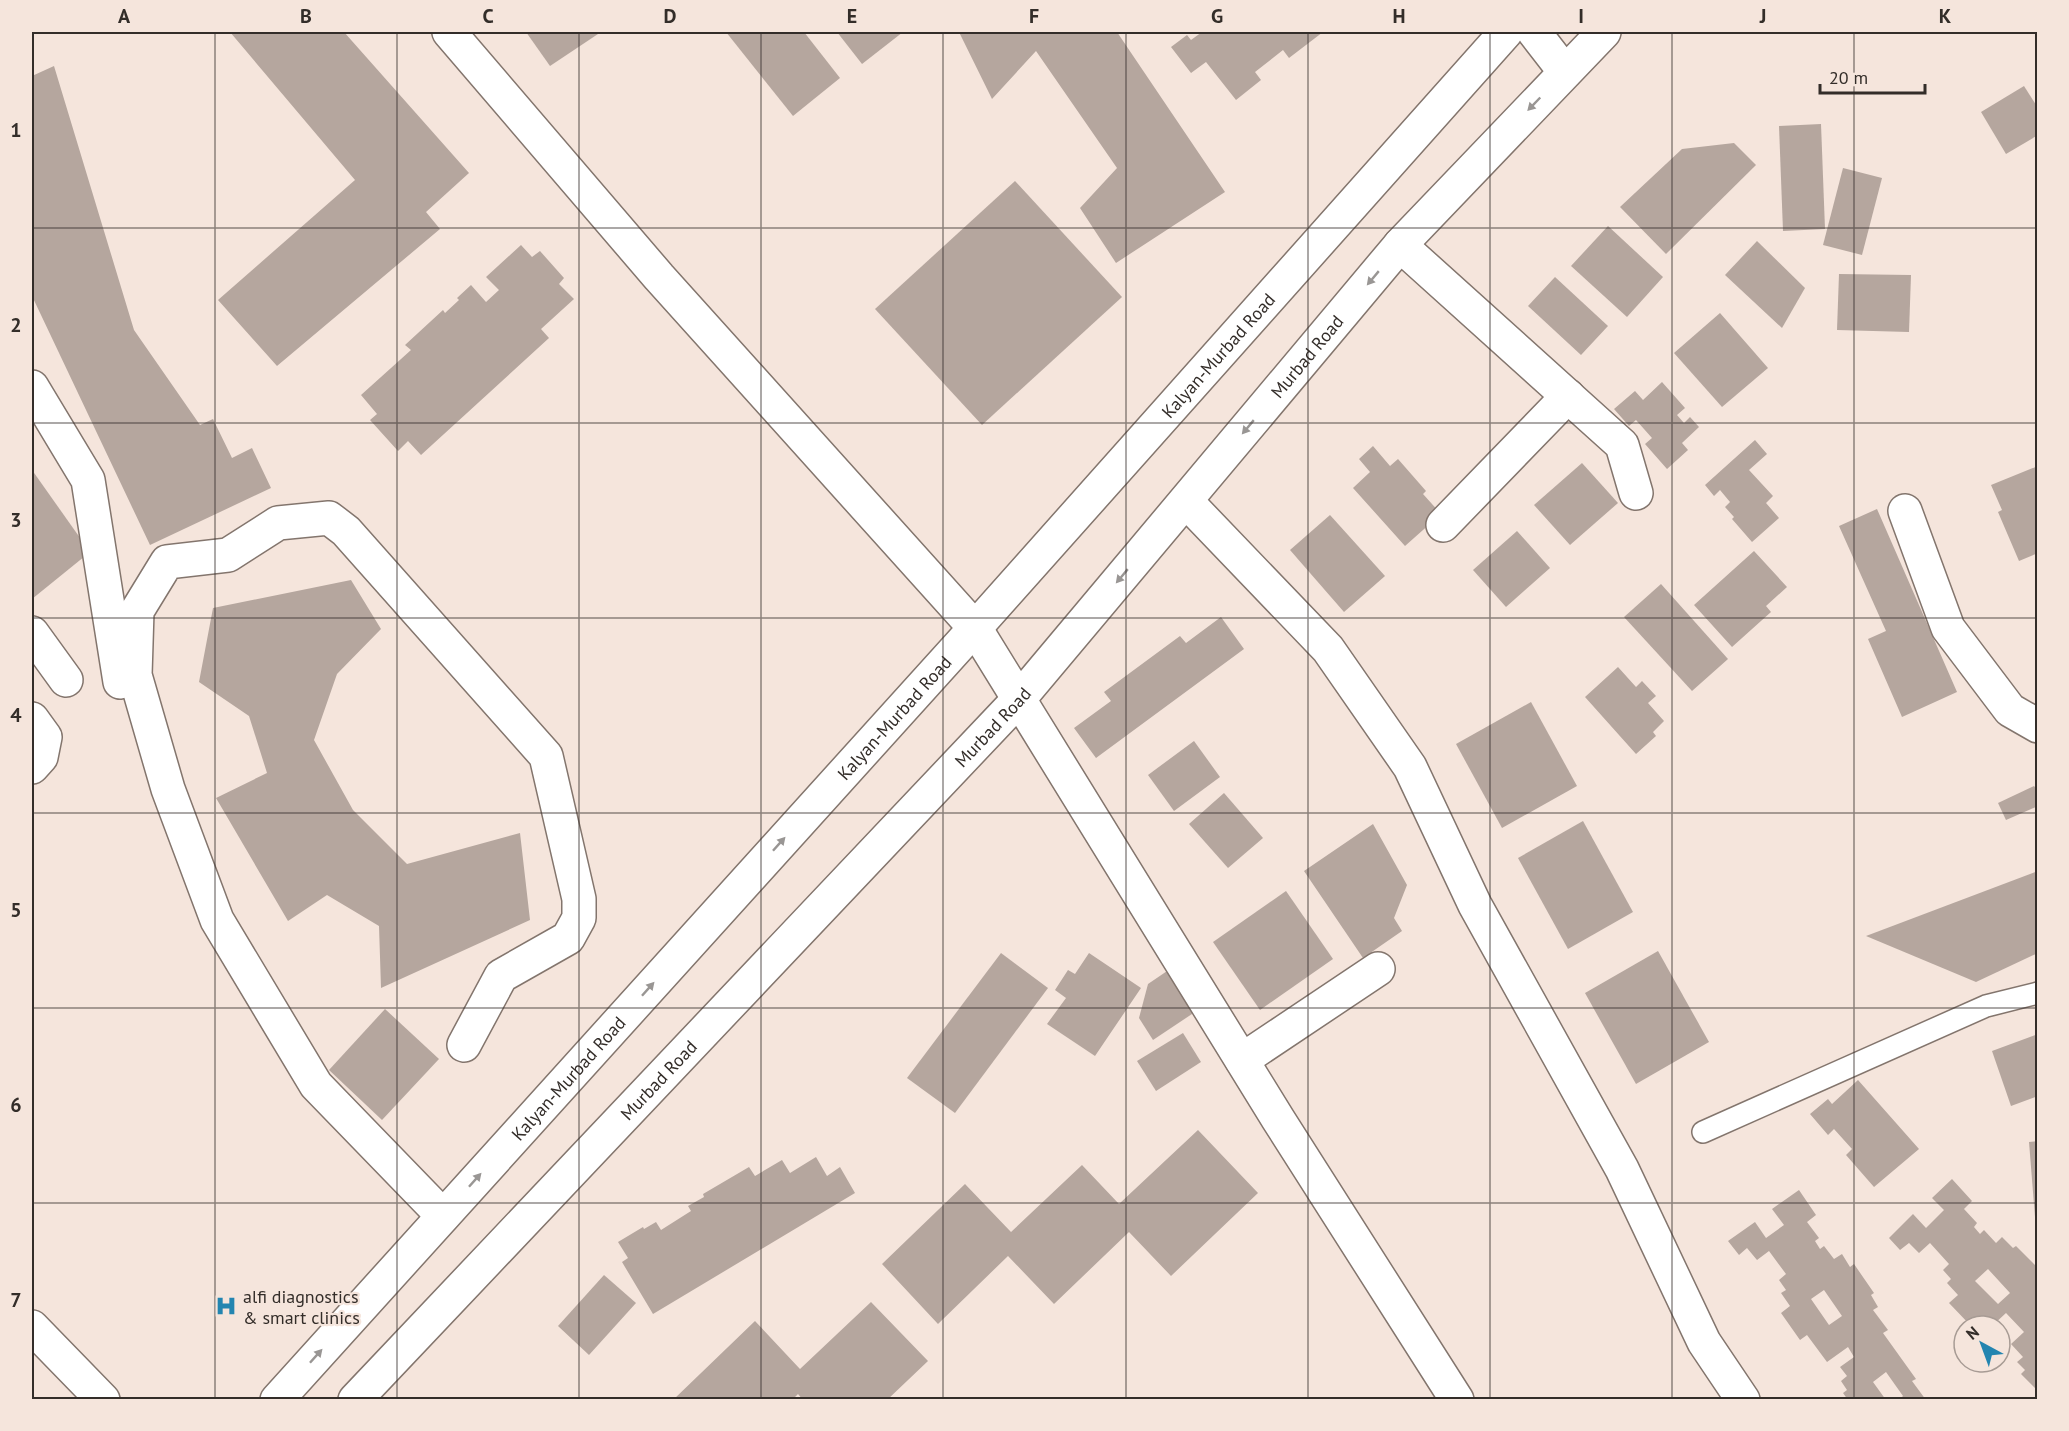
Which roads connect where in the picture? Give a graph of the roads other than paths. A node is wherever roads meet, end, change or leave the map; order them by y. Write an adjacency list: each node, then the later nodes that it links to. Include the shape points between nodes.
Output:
1 (449, 32): 13 (main road, via 659,278)
2 (1506, 32): 13 (main road, Kalyan-Murbad Road)
3 (1534, 32): 5 (main road)
4 (1604, 32): 5 (main road, Murbad Road)
5 (1565, 72): 6 (main road, Murbad Road, one-way to 6)
6 (1400, 245): 8 (main road); 10 (main road, Murbad Road, one-way to 10)
7 (32, 387): 19 (main road, via 88,480)
8 (1568, 396): 9 (main road, via 1622,445); 12 (main road)
9 (1636, 494)
10 (1186, 501): 16 (main road, Murbad Road, one-way to 16); 32 (main road, via 1328,649 1410,768 1475,904 1622,1169 1704,1342)
11 (1905, 511): 18 (main road, via 1948,628 2010,710)
12 (1443, 525)
13 (975, 628): 16 (main road); 26 (main road, Kalyan-Murbad Road, one-way to 13)
14 (32, 633): 15 (main road)
15 (66, 680)
16 (1019, 699): 24 (main road); 30 (main road, Murbad Road)
17 (32, 719): 20 (main road, via 45,737 41,757)
18 (2037, 726)
19 (129, 738)
20 (32, 767)
21 (1378, 969): 24 (main road)
22 (2037, 993): 25 (lane, via 1986,1006)
23 (464, 1045): 26 (main road, via 501,976 568,938 579,918 579,899 546,756 346,531 328,518 278,523 228,555 167,562 137,611 135,675 168,789 217,920 316,1085)
24 (1242, 1060): 31 (main road)
25 (1703, 1132)
26 (443, 1216): 29 (main road, Kalyan-Murbad Road, one-way to 26)
27 (32, 1327): 28 (main road)
28 (103, 1400)
29 (277, 1400)
30 (355, 1400)
31 (1457, 1400)
32 (1743, 1400)

